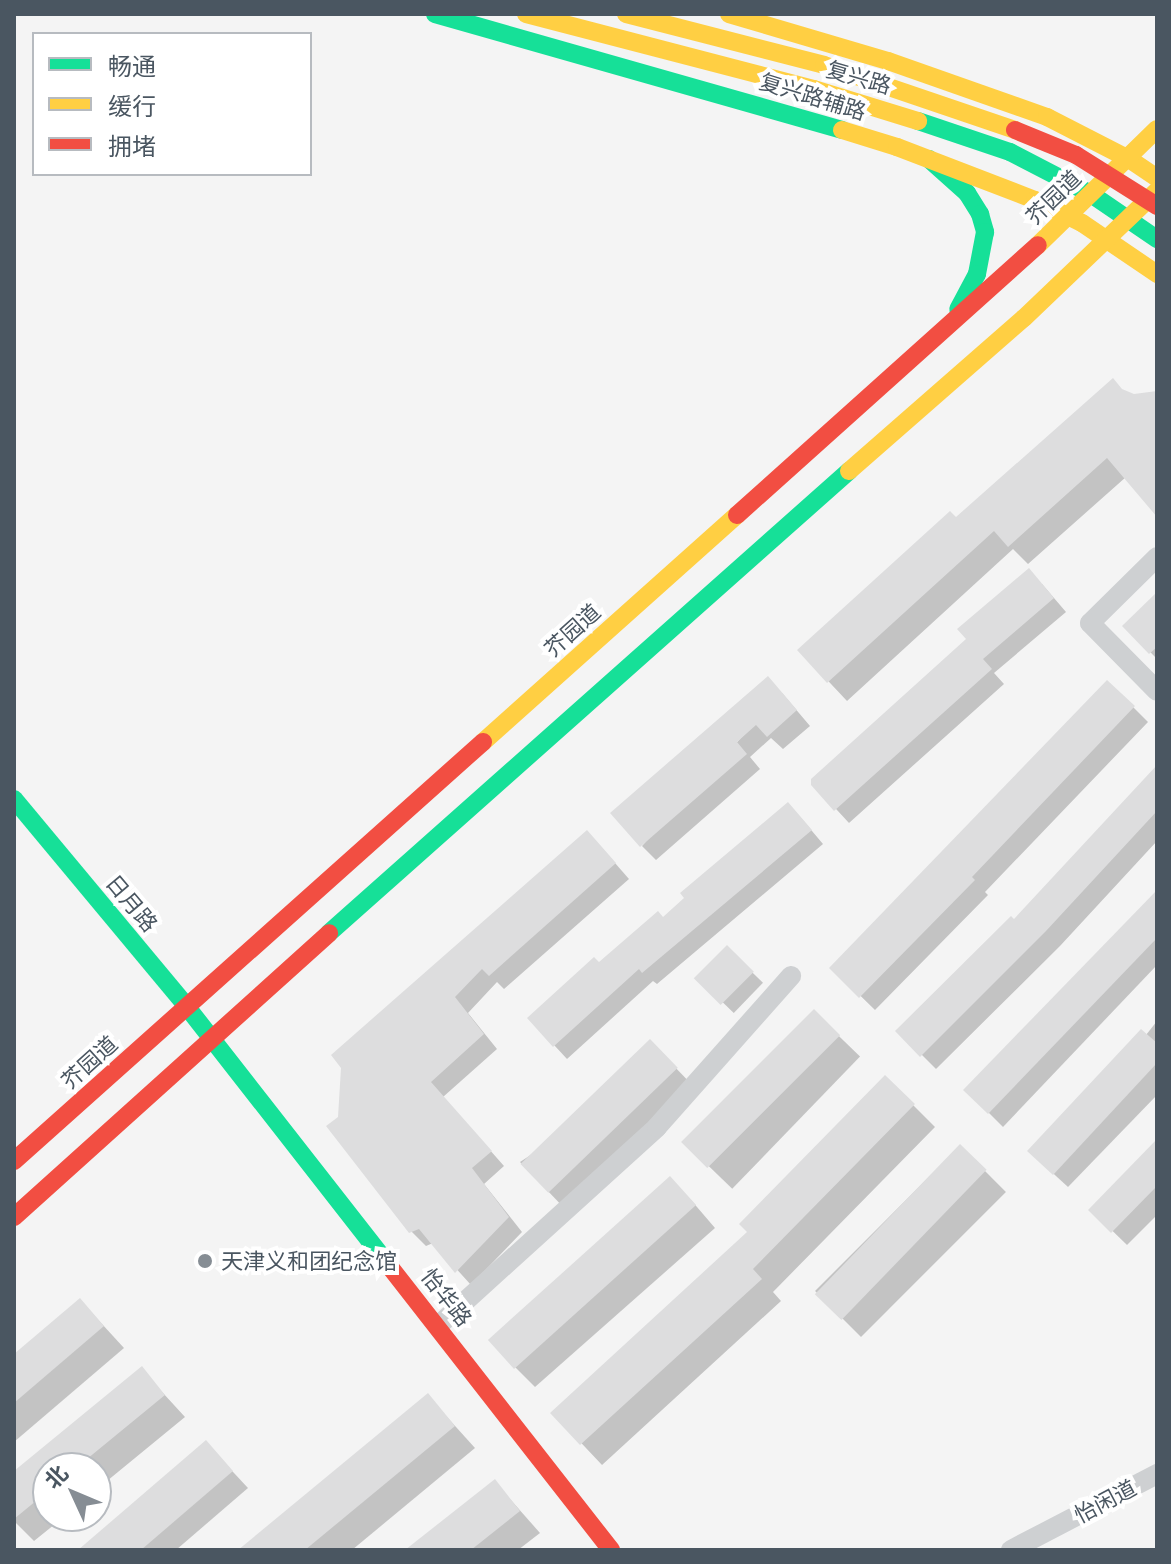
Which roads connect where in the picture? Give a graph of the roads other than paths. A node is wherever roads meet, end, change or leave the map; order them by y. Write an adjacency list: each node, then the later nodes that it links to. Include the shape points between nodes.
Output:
1 (435, 14): 6 (main road, 复兴路辅路)
2 (526, 14): 5 (main road, 复兴路)
3 (626, 14): 10 (main road, 复兴路, via 906,89 1043,140)
4 (729, 14): 9 (main road, via 888,61 1047,117)
5 (607, 35): 6 (main road); 12 (main road, 复兴路, via 893,111 1010,152)
6 (716, 92): 8 (main road, 复兴路辅路)
7 (1157, 129): 9 (main road, 芥园道)
8 (929, 159): 14 (main road, 复兴路辅路); 19 (main road, via 967,193 985,232 977,274)
9 (1129, 159): 10 (main road, 芥园道); 11 (main road)
10 (1110, 176): 12 (main road, 芥园道); 13 (main road, 复兴路)
11 (1157, 178)
12 (1091, 194): 14 (main road, 芥园道); 15 (main road, 复兴路)
13 (1154, 199): 15 (main road)
14 (1069, 217): 17 (main road, 复兴路辅路); 19 (main road, 芥园道)
15 (1128, 219): 16 (main road, 复兴路); 17 (main road)
16 (1157, 239)
17 (1107, 240): 18 (main road, 复兴路辅路); 25 (main road)
18 (1157, 274)
19 (941, 333): 24 (main road, 芥园道)
20 (1157, 557): 21 (street, via 1090,623)
21 (1157, 691)
22 (14, 799): 24 (main road, 日月路)
23 (791, 976): 28 (street, via 657,1127)
24 (187, 1007): 25 (main road, 日月路); 26 (main road, 芥园道)
25 (211, 1039): 27 (main road); 28 (main road, 怡华路)
26 (14, 1161)
27 (14, 1217)
28 (439, 1325): 30 (main road, 怡华路)
29 (1157, 1474): 31 (street, 怡闲道)
30 (611, 1550)
31 (1011, 1550)

